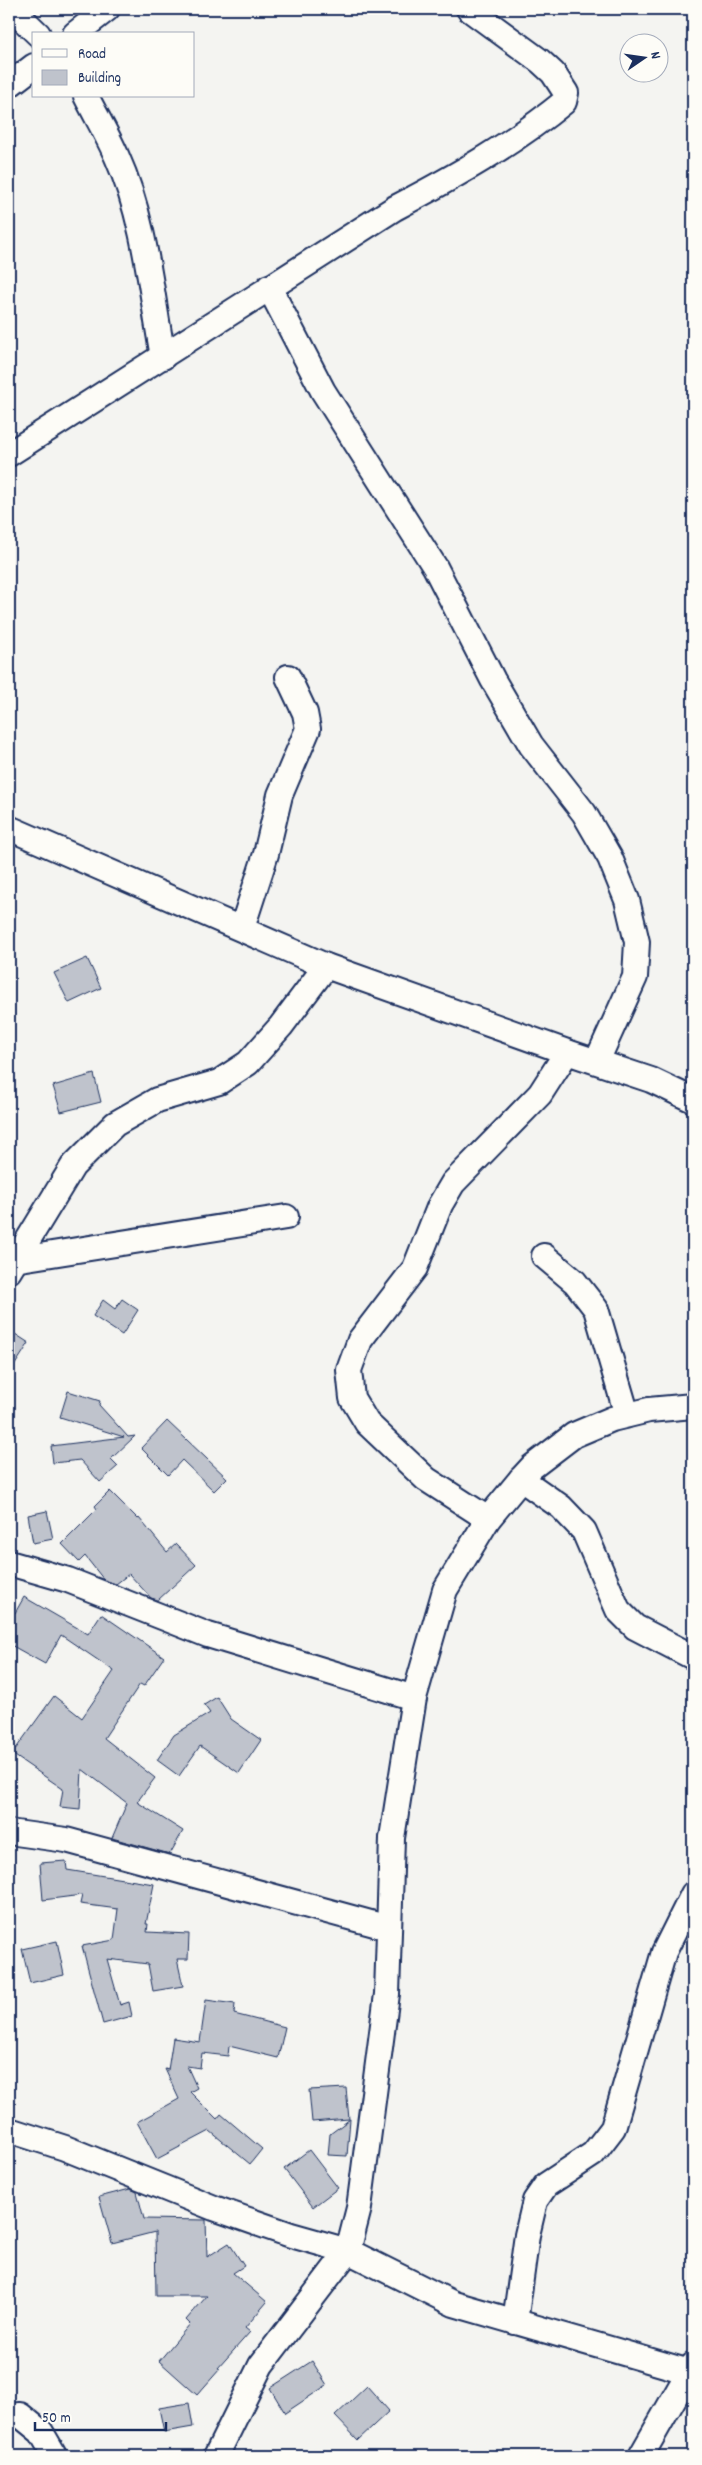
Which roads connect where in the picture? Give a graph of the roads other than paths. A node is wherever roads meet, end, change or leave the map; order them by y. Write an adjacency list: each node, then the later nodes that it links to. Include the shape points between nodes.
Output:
1 (12, 9): 4 (street)
2 (106, 9): 5 (street)
3 (469, 9): 9 (street, via 540,60 566,93 564,102 452,178 395,208)
4 (36, 32)
5 (77, 32)
6 (32, 68): 7 (street)
7 (9, 85)
8 (87, 98): 10 (street, via 118,157 127,186 140,233)
9 (270, 287): 10 (street); 17 (street, via 324,391 435,566 492,680 530,745 584,813 610,858 627,900 637,942 635,977)
10 (162, 357): 11 (street)
11 (9, 454)
12 (288, 677): 14 (street, via 306,713 308,729 280,795 266,854)
13 (9, 828): 14 (street)
14 (242, 928): 15 (street)
15 (326, 966): 16 (street); 21 (street, via 281,1026 248,1063 218,1082 157,1100 115,1124 73,1166)
16 (567, 1052): 17 (street); 25 (street, via 540,1094 453,1184 440,1205 415,1268 360,1340 349,1370 352,1398 367,1424 426,1479)
17 (597, 1061): 18 (street, via 651,1080)
18 (693, 1100)
19 (286, 1218): 21 (street)
20 (544, 1256): 23 (street, via 575,1282 596,1309)
21 (12, 1266)
22 (693, 1406): 23 (street)
23 (627, 1415): 24 (street, via 574,1435)
24 (521, 1479): 25 (street); 27 (street, via 561,1507 584,1531 618,1610 635,1627)
25 (488, 1518): 28 (street, via 445,1590)
26 (9, 1563): 28 (street, via 68,1580 208,1635)
27 (693, 1657)
28 (414, 1698): 31 (street, via 392,1838)
29 (9, 1832): 31 (street, via 66,1840)
30 (693, 1894): 34 (street, via 664,1952 613,2128 593,2154 546,2185 534,2201)
31 (389, 1928): 33 (street, via 387,1994 359,2208)
32 (9, 2130): 33 (street, via 65,2148 214,2208)
33 (348, 2251): 34 (street, via 454,2304); 38 (street, via 261,2365)
34 (515, 2322): 35 (street)
35 (692, 2370): 39 (street)
36 (9, 2416): 37 (street, via 20,2415 41,2432)
37 (55, 2456)
38 (216, 2456)
39 (641, 2456)

